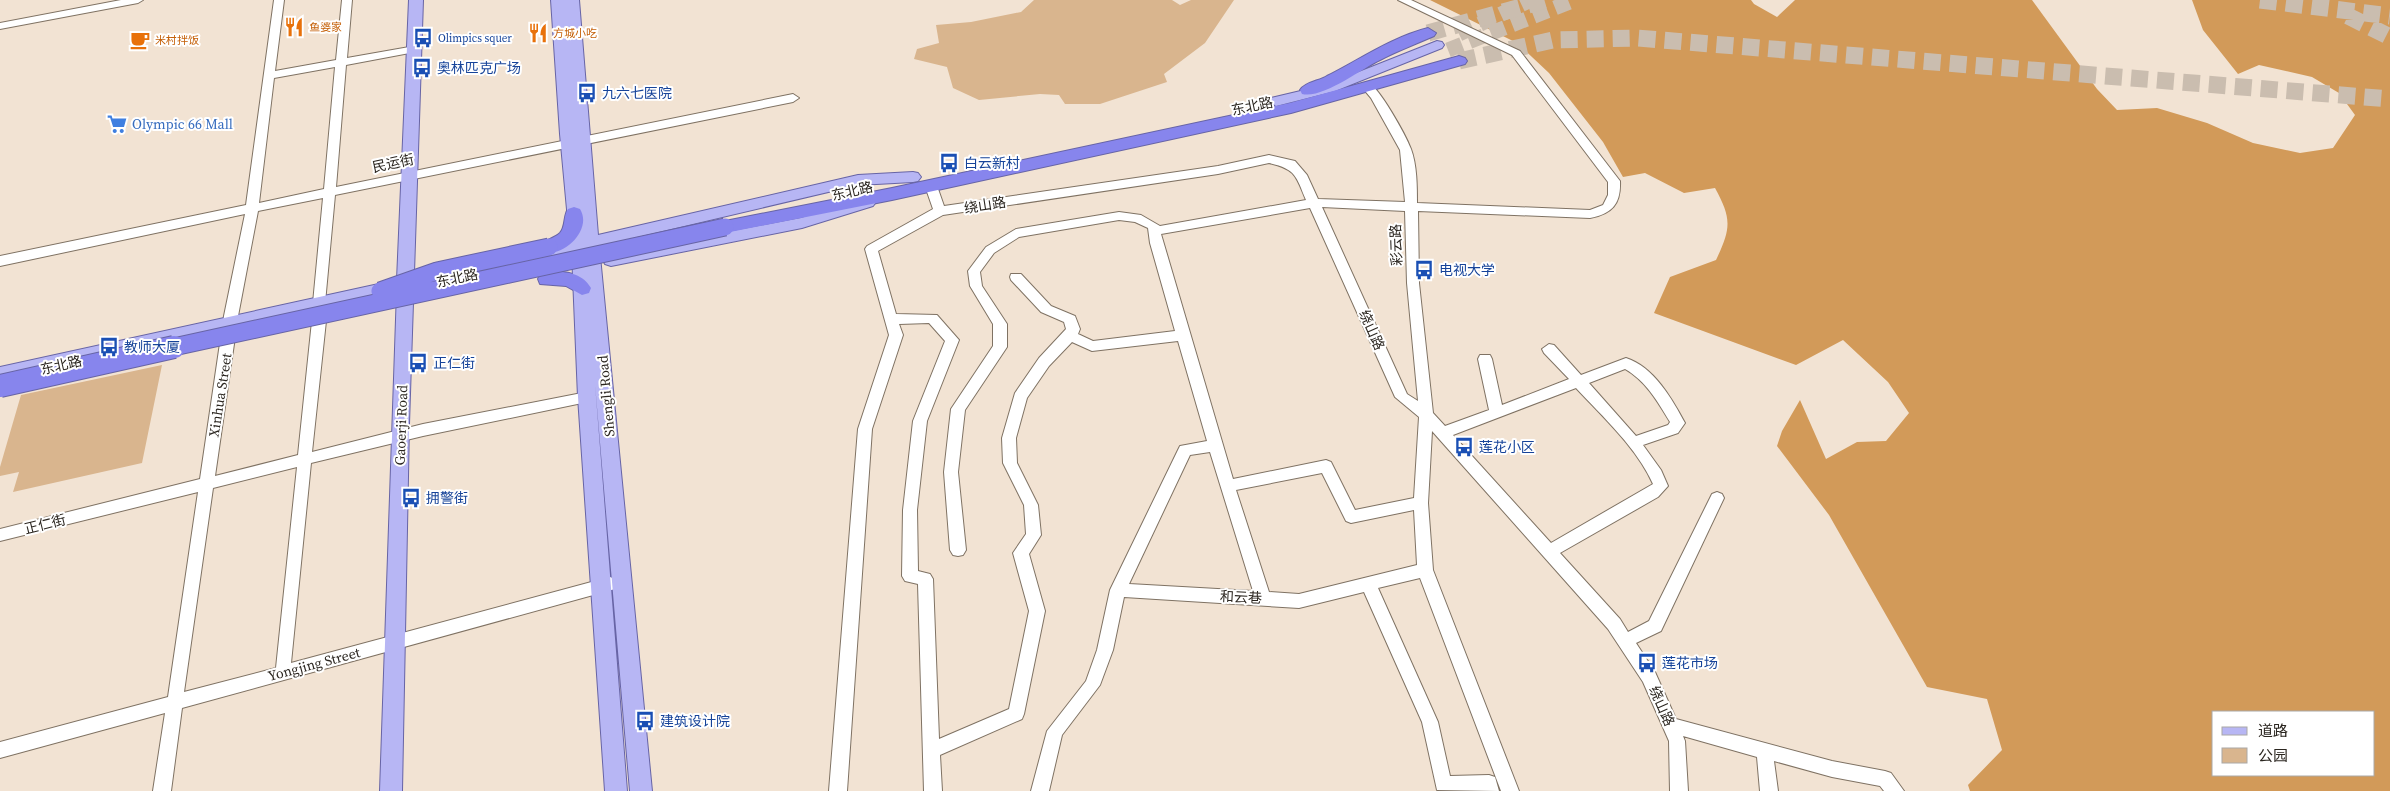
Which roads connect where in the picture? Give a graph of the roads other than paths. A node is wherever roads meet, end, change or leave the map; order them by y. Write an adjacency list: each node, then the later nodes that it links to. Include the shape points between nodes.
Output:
1 (132, 0): 8 (street)
2 (279, 0): 12 (street, Xinhua Street)
3 (346, 0): 11 (street)
4 (416, 0): 10 (main road, Gaoerji Road)
5 (558, 0): 16 (main road, Shengli Road)
6 (572, 0): 16 (main road, Shengli Road)
7 (1403, 0): 23 (street, via 1516,54 1614,181 1615,193 1612,204 1604,212 1590,214)
8 (0, 26)
9 (1443, 47): 13 (highway, 东北路); 14 (main road, 东北路, via 1400,71); 18 (highway, 东北路, via 1372,57 1331,82 1276,101)
10 (415, 49): 11 (street); 17 (main road, Gaoerji Road)
11 (340, 63): 12 (street); 20 (street)
12 (269, 76): 24 (street, Xinhua Street)
13 (1367, 86): 14 (highway, 东北路); 23 (street, 彩云路, via 1406,150)
14 (1334, 95): 19 (highway, 东北路, via 1291,108)
15 (793, 98): 16 (street, 民运街)
16 (576, 141): 17 (street, 民运街); 26 (main road, Shengli Road); 29 (main road, Shengli Road)
17 (410, 175): 20 (street, 民运街); 33 (main road, Gaoerji Road)
18 (913, 177): 27 (highway, 东北路); 29 (main road, 东北路, via 858,180)
19 (931, 186): 21 (highway, 东北路); 25 (street)
20 (329, 192): 24 (street, 民运街); 35 (street)
21 (892, 194): 27 (highway, 东北路); 31 (main road, 东北路, via 802,223)
22 (1314, 203): 23 (street); 25 (street, 绕山路, via 1301,175 1291,164 1269,159 1218,170); 28 (street); 52 (street, 绕山路, via 1402,397)
23 (1410, 207): 52 (street, 彩云路, via 1413,282)
24 (252, 209): 30 (street, 民运街); 40 (street, Xinhua Street)
25 (940, 211): 38 (street, via 872,249)
26 (574, 213): 29 (main road, Shengli Road); 36 (highway, bridge, via 570,236 561,244 437,271)
27 (723, 224): 36 (highway, 东北路, bridge)
28 (1155, 231): 41 (street); 63 (street, via 1154,226 1145,221 1120,216 1016,233 990,250 974,271 976,286 1000,324 1000,347 958,409 951,472)
29 (584, 245): 31 (main road, Shengli Road); 33 (main road, 东北路)
30 (0, 261)
31 (587, 264): 34 (main road, Shengli Road); 37 (main road, 东北路); 66 (main road, Shengli Road)
32 (1016, 277): 42 (street, via 1046,310 1070,319 1073,328)
33 (405, 283): 35 (main road, 东北路); 37 (main road, Gaoerji Road)
34 (582, 288): 36 (highway, bridge, via 567,278 547,279 431,303); 50 (main road, Shengli Road)
35 (319, 303): 40 (main road, 东北路)
36 (354, 303): 46 (highway, 东北路); 48 (highway, 东北路, bridge)
37 (405, 303): 39 (main road, 东北路); 54 (main road, Gaoerji Road)
38 (890, 319): 77 (street, via 932,318 952,340 920,421 910,510 910,576 925,580); 83 (street, via 896,334 865,429)
39 (320, 321): 40 (main road, 东北路); 57 (street)
40 (229, 331): 45 (main road, 东北路); 49 (main road, 东北路); 58 (street, Xinhua Street)
41 (1183, 335): 42 (street, via 1092,346); 56 (street)
42 (1070, 336): 77 (street, via 1044,362 1020,397 1009,438 1010,463 1031,505 1034,535 1021,553 1037,611 1016,714)
43 (1549, 349): 47 (street)
44 (1485, 359): 51 (street)
45 (0, 374)
46 (0, 378)
47 (1578, 382): 51 (street); 55 (street); 55 (street, via 1626,363 1636,368 1657,389 1678,423 1673,429)
48 (0, 386)
49 (0, 394)
50 (587, 397): 54 (street, 正仁街); 68 (main road, Shengli Road)
51 (1497, 413): 53 (street)
52 (1426, 415): 53 (street, 绕山路); 61 (street)
53 (1443, 433): 64 (street, 绕山路)
54 (400, 436): 57 (street, 正仁街); 72 (main road, Gaoerji Road)
55 (1633, 443): 64 (street, via 1659,477 1661,486)
56 (1215, 446): 59 (street); 69 (street, via 1185,450)
57 (305, 460): 58 (street, 正仁街); 73 (street)
58 (207, 484): 62 (street, 正仁街); 74 (street, Xinhua Street)
59 (1228, 486): 61 (street, via 1326,466 1351,517); 70 (street)
60 (1717, 498): 71 (street, via 1655,626)
61 (1421, 503): 65 (street)
62 (0, 535)
63 (958, 550)
64 (1549, 552): 71 (street, 绕山路)
65 (1424, 570): 67 (street, 和云巷); 87 (street)
66 (625, 580): 68 (street, Yongjing Street); 82 (main road, Shengli Road)
67 (1368, 584): 70 (street, 和云巷, via 1299,601); 86 (street, via 1430,722 1443,784 1489,783)
68 (600, 586): 72 (street, Yongjing Street); 81 (main road, Shengli Road)
69 (1118, 590): 70 (street, 和云巷); 85 (street, via 1105,650 1092,685 1055,731)
70 (1262, 598)
71 (1626, 641): 75 (street, 绕山路, via 1648,677)
72 (396, 642): 74 (street, Yongjing Street); 80 (main road, Gaoerji Road)
73 (283, 665)
74 (175, 702): 76 (street, Yongjing Street); 79 (street, Xinhua Street)
75 (1670, 725): 78 (street); 88 (street, 绕山路, via 1677,741)
76 (0, 750)
77 (931, 751): 84 (street)
78 (1766, 751): 89 (street); 90 (street, via 1885,779)
79 (162, 791)
80 (391, 791)
81 (616, 791)
82 (641, 791)
83 (838, 791)
84 (933, 791)
85 (1040, 791)
86 (1490, 791)
87 (1510, 791)
88 (1679, 791)
89 (1770, 791)
90 (1895, 791)

